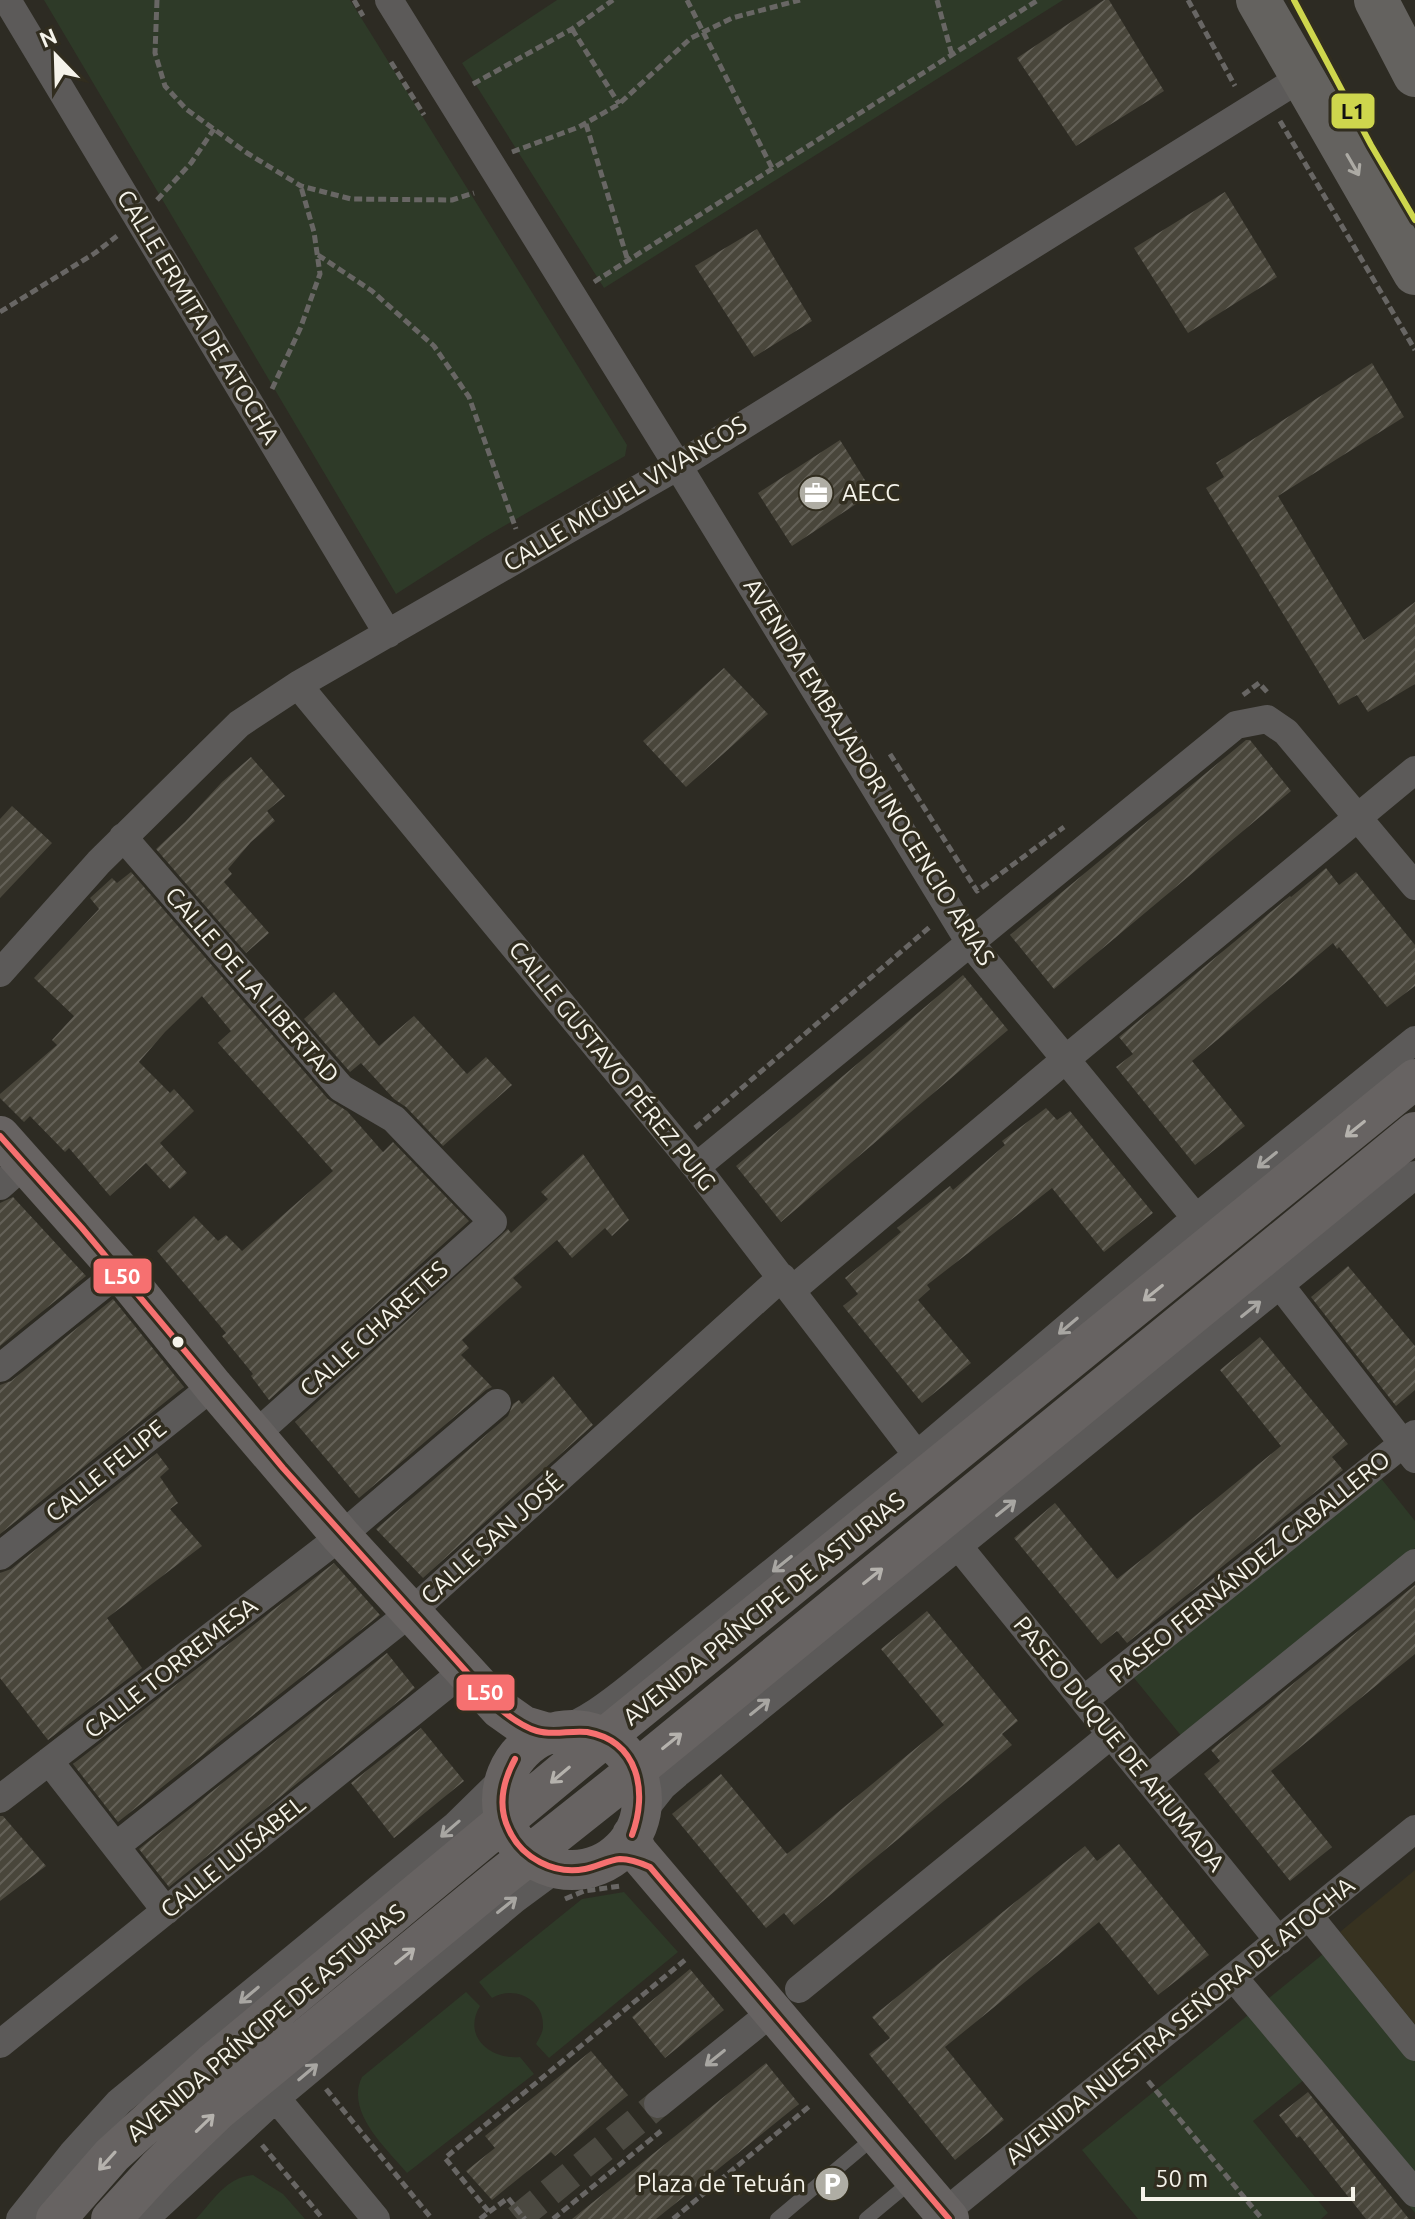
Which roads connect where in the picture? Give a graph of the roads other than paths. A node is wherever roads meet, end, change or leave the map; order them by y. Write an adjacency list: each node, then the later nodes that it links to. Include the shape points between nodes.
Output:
1 (7, 0): 9 (street, CALLE ERMITA DE ATOCHA)
2 (389, 0): 8 (street, AVENIDA EMBAJADOR INOCENCIO ARIAS)
3 (1258, 0): 6 (main road)
4 (1376, 0): 5 (main road)
5 (1415, 75)
6 (1302, 77): 7 (main road, one-way to 7); 8 (street, CALLE MIGUEL VIVANCOS)
7 (1415, 273)
8 (678, 466): 9 (street, CALLE MIGUEL VIVANCOS); 15 (street, AVENIDA EMBAJADOR INOCENCIO ARIAS)
9 (388, 634): 10 (street, CALLE MIGUEL VIVANCOS)
10 (298, 685): 13 (street, CALLE MIGUEL VIVANCOS, via 239,724); 22 (street, CALLE GUSTAVO PÉREZ PUIG)
11 (1415, 770): 12 (street, CALLE SAN JOSÉ)
12 (1357, 817): 14 (street); 15 (street, via 1286,732 1267,719 1236,725); 18 (street, CALLE SAN JOSÉ)
13 (123, 837): 16 (street, CALLE MIGUEL VIVANCOS); 25 (street, CALLE DE LA LIBERTAD, via 341,1088 394,1119)
14 (1415, 886)
15 (970, 943): 18 (street, AVENIDA EMBAJADOR INOCENCIO ARIAS); 22 (street)
16 (0, 973)
17 (1415, 1040): 24 (street, one-way to 24)
18 (1066, 1059): 24 (street, AVENIDA EMBAJADOR INOCENCIO ARIAS); 27 (street, CALLE SAN JOSÉ)
19 (1415, 1079): 45 (main road, AVENIDA PRÍNCIPE DE ASTURIAS, one-way to 45)
20 (1415, 1132): 48 (main road, AVENIDA PRÍNCIPE DE ASTURIAS, one-way to 20)
21 (9, 1162): 26 (main road)
22 (696, 1167): 27 (street, CALLE GUSTAVO PÉREZ PUIG)
23 (1415, 1175): 28 (street)
24 (1196, 1218): 34 (street, one-way to 34)
25 (493, 1222): 32 (street, CALLE CHARETES)
26 (120, 1271): 29 (street); 30 (main road)
27 (787, 1284): 34 (street, CALLE GUSTAVO PÉREZ PUIG); 39 (street, CALLE SAN JOSÉ)
28 (1280, 1285): 33 (street); 36 (street, one-way to 28)
29 (0, 1368)
30 (213, 1386): 32 (main road); 37 (street, CALLE FELIPE)
31 (497, 1403): 35 (street, CALLE TORREMESA)
32 (255, 1435): 35 (main road)
33 (1411, 1446): 41 (street, PASEO FERNÁNDEZ CABALLERO)
34 (917, 1455): 43 (street, one-way to 43, via 602,1709)
35 (341, 1536): 39 (main road); 46 (street, CALLE TORREMESA)
36 (959, 1547): 41 (street, PASEO DUQUE DE AHUMADA); 54 (street, one-way to 36, via 663,1786)
37 (0, 1556)
38 (1415, 1563): 49 (street)
39 (411, 1612): 40 (main road); 53 (street, CALLE SAN JOSÉ)
40 (465, 1670): 42 (main road); 56 (street, CALLE LUISABEL)
41 (1084, 1700): 44 (street, PASEO DUQUE DE AHUMADA)
42 (500, 1709): 43 (main road, via 524,1726); 47 (main road, via 508,1723)
43 (554, 1733): 45 (main road, via 576,1730); 47 (main road, via 531,1744)
44 (1112, 1734): 49 (street, PASEO DUQUE DE AHUMADA); 60 (street)
45 (604, 1738): 48 (main road, via 626,1755); 51 (main road, AVENIDA PRÍNCIPE DE ASTURIAS, one-way to 51)
46 (49, 1761): 50 (street, CALLE TORREMESA); 53 (street)
47 (511, 1768): 51 (main road, via 502,1798); 69 (street, one-way to 69, via 456,1825 119,2102)
48 (635, 1771): 54 (main road, via 642,1797); 55 (main road, AVENIDA PRÍNCIPE DE ASTURIAS)
49 (1148, 1779): 58 (street, PASEO DUQUE DE AHUMADA)
50 (0, 1799)
51 (505, 1822): 55 (main road, via 515,1841); 70 (main road, AVENIDA PRÍNCIPE DE ASTURIAS, one-way to 70, via 212,2064 112,2155)
52 (1415, 1829): 57 (street, AVENIDA NUESTRA SEÑORA DE ATOCHA)
53 (116, 1846): 56 (street)
54 (632, 1853): 55 (main road); 60 (main road)
55 (550, 1875): 63 (street, one-way to 55); 71 (main road, AVENIDA PRÍNCIPE DE ASTURIAS, one-way to 55, via 217,2111 499,1879)
56 (166, 1911): 61 (street, CALLE LUISABEL)
57 (1309, 1916): 58 (street, AVENIDA NUESTRA SEÑORA DE ATOCHA); 62 (street)
58 (1279, 1941): 59 (street, AVENIDA NUESTRA SEÑORA DE ATOCHA)
59 (1234, 1978): 67 (street); 68 (street, AVENIDA NUESTRA SEÑORA DE ATOCHA)
60 (786, 2000): 64 (street, one-way to 64); 65 (main road)
61 (0, 2044)
62 (1415, 2047)
63 (276, 2098): 72 (street); 73 (street)
64 (658, 2104)
65 (877, 2135): 66 (main road); 74 (lane)
66 (914, 2179): 68 (main road); 75 (lane)
67 (1415, 2193)
68 (946, 2216)
69 (20, 2219)
70 (56, 2219)
71 (111, 2219)
72 (147, 2219)
73 (376, 2219)
74 (777, 2219)
75 (866, 2219)

